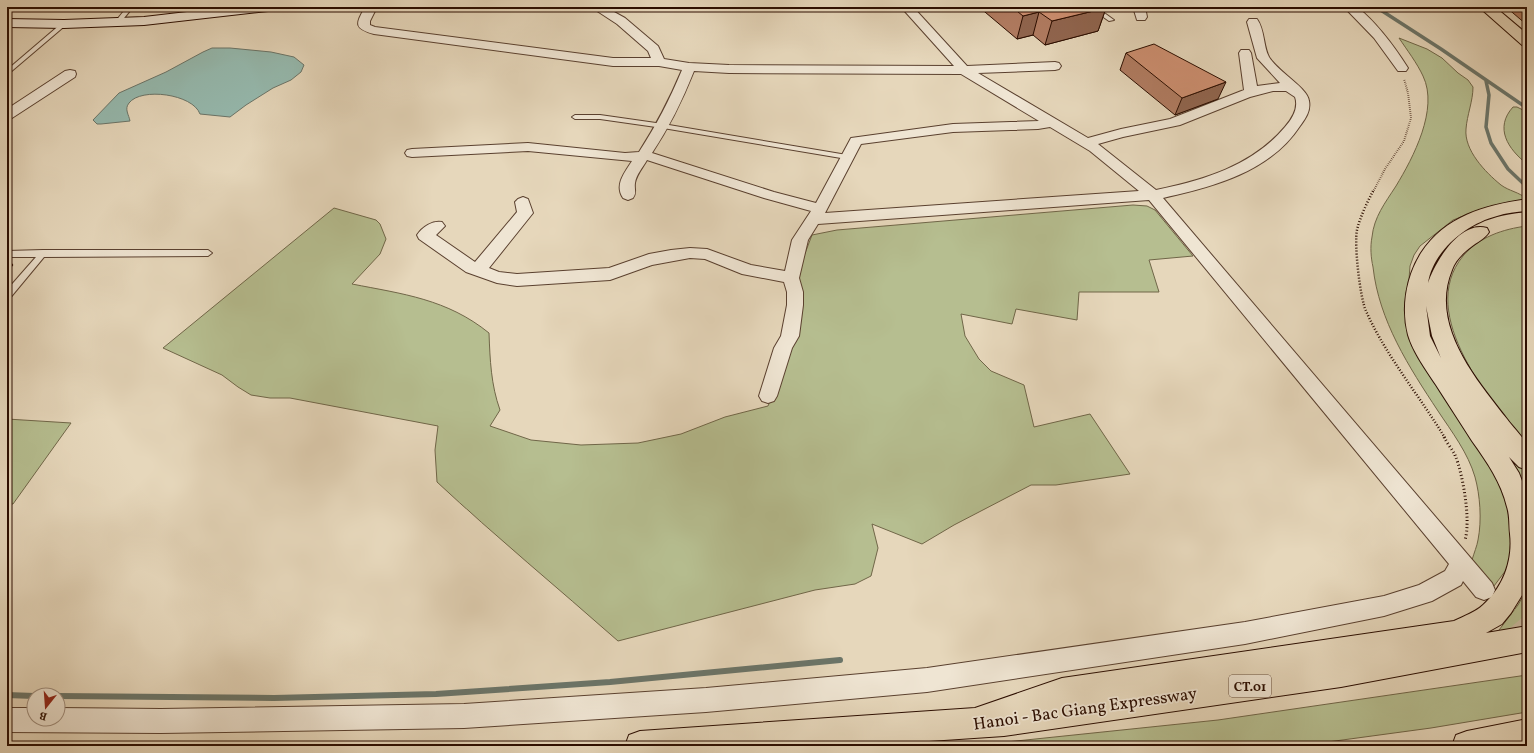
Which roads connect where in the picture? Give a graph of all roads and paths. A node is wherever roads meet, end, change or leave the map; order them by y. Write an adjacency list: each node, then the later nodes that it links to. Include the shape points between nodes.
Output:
1 (130, 7): 10 (lane)
2 (268, 7): 10 (street, via 179,18)
3 (371, 7): 17 (street, via 364,26 374,30 613,62)
4 (597, 7): 17 (street, via 621,21 654,49)
5 (907, 7): 21 (street)
6 (1092, 7): 9 (lane)
7 (1350, 7): 20 (street, via 1379,36)
8 (1486, 7): 14 (highway)
9 (1111, 20)
10 (118, 22): 13 (street)
11 (1253, 22): 24 (street, via 1263,58)
12 (7, 23): 13 (street)
13 (64, 24): 22 (lane)
14 (1521, 32): 15 (highway)
15 (1527, 42)
16 (1245, 53): 25 (street)
17 (659, 62): 19 (street)
18 (1055, 66): 21 (street)
19 (689, 67): 21 (street); 29 (street)
20 (1402, 68)
21 (964, 70): 28 (street)
22 (7, 73)
23 (70, 74): 26 (street)
24 (1297, 91): 25 (street, via 1274,86); 35 (street, via 1302,98 1302,112 1287,135 1273,149 1228,176)
25 (1251, 92): 30 (street, via 1174,122)
26 (7, 115)
27 (575, 116): 29 (lane)
28 (1051, 123): 30 (street); 33 (street, via 953,128 872,138 856,141)
29 (663, 126): 32 (street); 33 (lane)
30 (1086, 143): 35 (street)
31 (412, 153): 32 (street, via 528,147 626,157)
32 (645, 155): 34 (street, via 626,184); 38 (street, via 769,194)
33 (847, 157): 38 (street)
34 (628, 195)
35 (1153, 195): 38 (street); 49 (street)
36 (523, 202): 44 (street, via 524,213)
37 (1527, 205): 53 (highway, via 1486,213 1449,234 1431,250 1424,262 1415,293 1417,323 1424,347 1507,473 1520,508 1524,546 1518,575 1514,587 1492,615 1458,634 1062,692)
38 (817, 214): 45 (street, via 800,240)
39 (1527, 218): 48 (highway, via 1495,225 1460,244 1444,263 1437,283 1436,297 1440,328 1457,367 1502,432)
40 (437, 226): 44 (street, via 425,235)
41 (43, 253): 42 (lane); 43 (lane); 46 (lane)
42 (208, 253)
43 (7, 254)
44 (478, 270): 45 (street, via 497,277 517,280 570,278 610,274 649,260 690,253 707,254 748,270)
45 (791, 278): 47 (street, via 795,305 790,336 783,348)
46 (7, 296)
47 (768, 396)
48 (1527, 460)
49 (1460, 562): 50 (street); 52 (street, via 1453,578 1424,594 1384,606 1245,634 927,680 706,700 464,716)
50 (1484, 590)
51 (1527, 639): 53 (highway, Hanoi - Bac Giang Expressway / CT.01, via 1341,673)
52 (7, 720)
53 (972, 724): 55 (highway, Hanoi - Bac Giang Expressway / CT.01)
54 (1527, 734): 56 (highway)
55 (640, 746)
56 (1467, 746)

